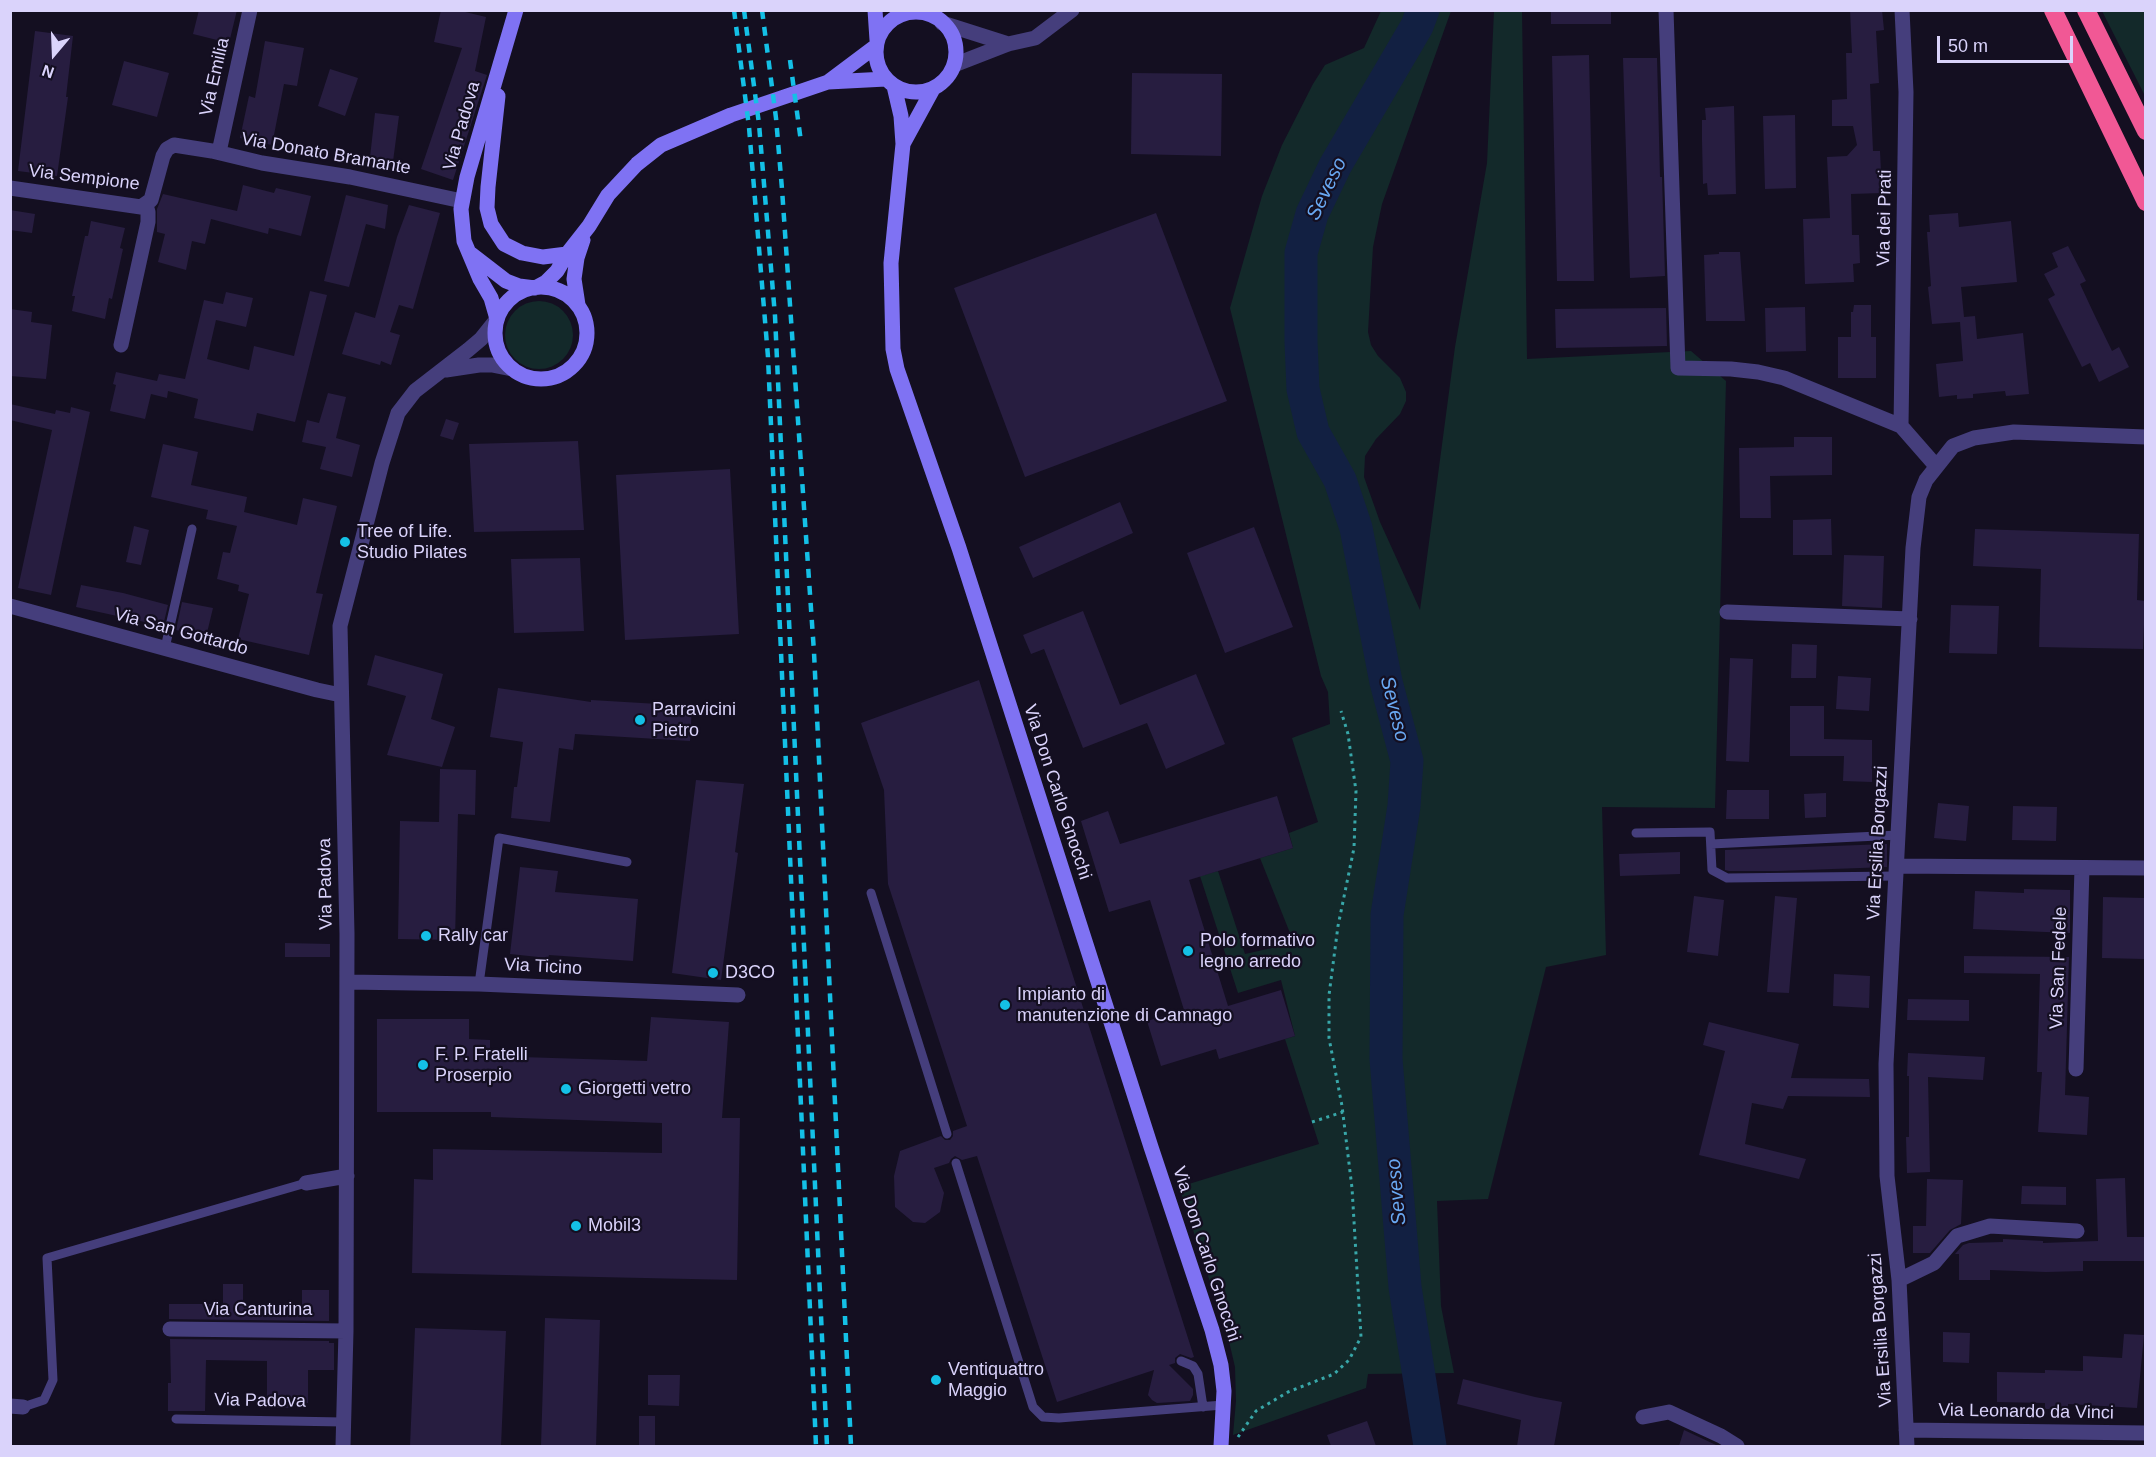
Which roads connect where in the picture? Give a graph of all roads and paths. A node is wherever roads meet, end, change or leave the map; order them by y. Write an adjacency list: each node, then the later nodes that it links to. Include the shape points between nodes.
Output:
1 (250, 10): 19 (street, Via Emilia)
2 (516, 10): 13 (street, Via Padova)
3 (875, 10): 10 (street)
4 (1072, 10): 11 (street, via 1035,38)
5 (1666, 10): 33 (street, via 1678,369 1731,369 1775,376)
6 (1902, 10): 33 (street, Via dei Prati, via 1906,92)
7 (2053, 10): 22 (highway)
8 (2086, 10): 17 (highway)
9 (931, 16): 10 (street, via 917,12 892,20); 11 (street); 12 (street, via 950,32 956,54)
10 (877, 44): 14 (street); 15 (street, via 879,70)
11 (1008, 44): 12 (street)
12 (954, 65): 16 (street)
13 (499, 68): 21 (street, Via Padova); 26 (street, via 488,187 489,219 500,240 518,252 537,256)
14 (828, 82): 15 (street); 24 (street, via 730,115 661,145 608,195)
15 (890, 83): 16 (street, via 906,91); 18 (street, via 901,116)
16 (933, 89): 18 (street)
17 (2145, 131)
18 (903, 144): 66 (street, Via Don Carlo Gnocchi, via 891,263 892,349 897,369 959,548 1212,1330 1221,1365)
19 (219, 152): 21 (street, Via Donato Bramante); 23 (street, Via Sempione, via 179,145 167,149 153,196)
20 (10, 188): 23 (street, Via Sempione)
21 (462, 201): 25 (street, Via Padova, via 462,233)
22 (2145, 202)
23 (146, 206): 30 (street, via 148,222)
24 (590, 226): 26 (street); 28 (street, via 575,270)
25 (471, 254): 27 (street, via 506,281); 29 (street, Via Padova)
26 (567, 254): 27 (street, via 551,278)
27 (535, 288): 28 (street, via 551,288); 29 (street, via 512,297)
28 (578, 305): 31 (street, via 585,318 585,348 568,371 539,380)
29 (497, 319): 31 (street, via 496,346); 32 (street, Via Padova, via 481,339)
30 (121, 345)
31 (512, 369): 32 (street, via 479,365)
32 (440, 371): 41 (street, Via Padova, via 406,401 393,426 340,626)
33 (1901, 426): 35 (street)
34 (2145, 437): 35 (street, Via Ersilia Borgazzi, via 1995,434 1953,446)
35 (1936, 466): 39 (street, Via Ersilia Borgazzi, via 1926,480 1916,514)
36 (192, 529): 40 (lane)
37 (10, 606): 40 (street, Via San Gottardo)
38 (1727, 612): 39 (street)
39 (1910, 619): 44 (street, Via Ersilia Borgazzi)
40 (165, 648): 41 (street, Via San Gottardo)
41 (341, 695): 51 (street, Via Padova)
42 (1341, 711): 55 (path, via 1356,791 1354,848 1329,995 1329,1038)
43 (1636, 833): 45 (lane, via 1710,832)
44 (1899, 835): 45 (lane); 49 (street, Via Ersilia Borgazzi)
45 (1711, 844): 49 (lane, via 1712,870 1727,878)
46 (627, 862): 52 (lane, via 499,838)
47 (2145, 867): 48 (street)
48 (2082, 868): 49 (street); 54 (street, Via San Fedele)
49 (1896, 871): 62 (street, Via Ersilia Borgazzi, via 1886,1126 1887,1176)
50 (872, 893): 57 (lane)
51 (347, 982): 52 (street, Via Ticino); 59 (street, Via Padova)
52 (479, 984): 53 (street, Via Ticino)
53 (738, 995)
54 (2076, 1069)
55 (1343, 1112): 56 (path); 74 (path, via 1361,1337 1349,1360 1334,1374 1256,1410)
56 (1312, 1122)
57 (947, 1134)
58 (956, 1163): 68 (lane, via 1033,1407 1043,1417)
59 (347, 1176): 60 (street); 64 (street, Via Padova)
60 (306, 1183): 67 (lane, via 47,1258 53,1380 44,1400)
61 (2077, 1231): 62 (street, via 1990,1226 1957,1236 1934,1263)
62 (1899, 1280): 72 (street, Via Ersilia Borgazzi)
63 (170, 1329): 64 (street, Via Canturina)
64 (345, 1331): 71 (street, Via Padova)
65 (1181, 1361): 68 (lane, via 1193,1366 1198,1374)
66 (1223, 1406): 68 (lane); 76 (street, Via Don Carlo Gnocchi)
67 (17, 1407)
68 (1203, 1407)
69 (1643, 1417): 77 (street, via 1669,1412)
70 (176, 1419): 71 (lane, Via Padova)
71 (343, 1422): 75 (street, Via Padova)
72 (1906, 1430): 73 (street, Via Leonardo da Vinci); 78 (street, Via Ersilia Borgazzi)
73 (2145, 1433)
74 (1238, 1437)
75 (343, 1446)
76 (1221, 1446)
77 (1737, 1446)
78 (1907, 1446)

